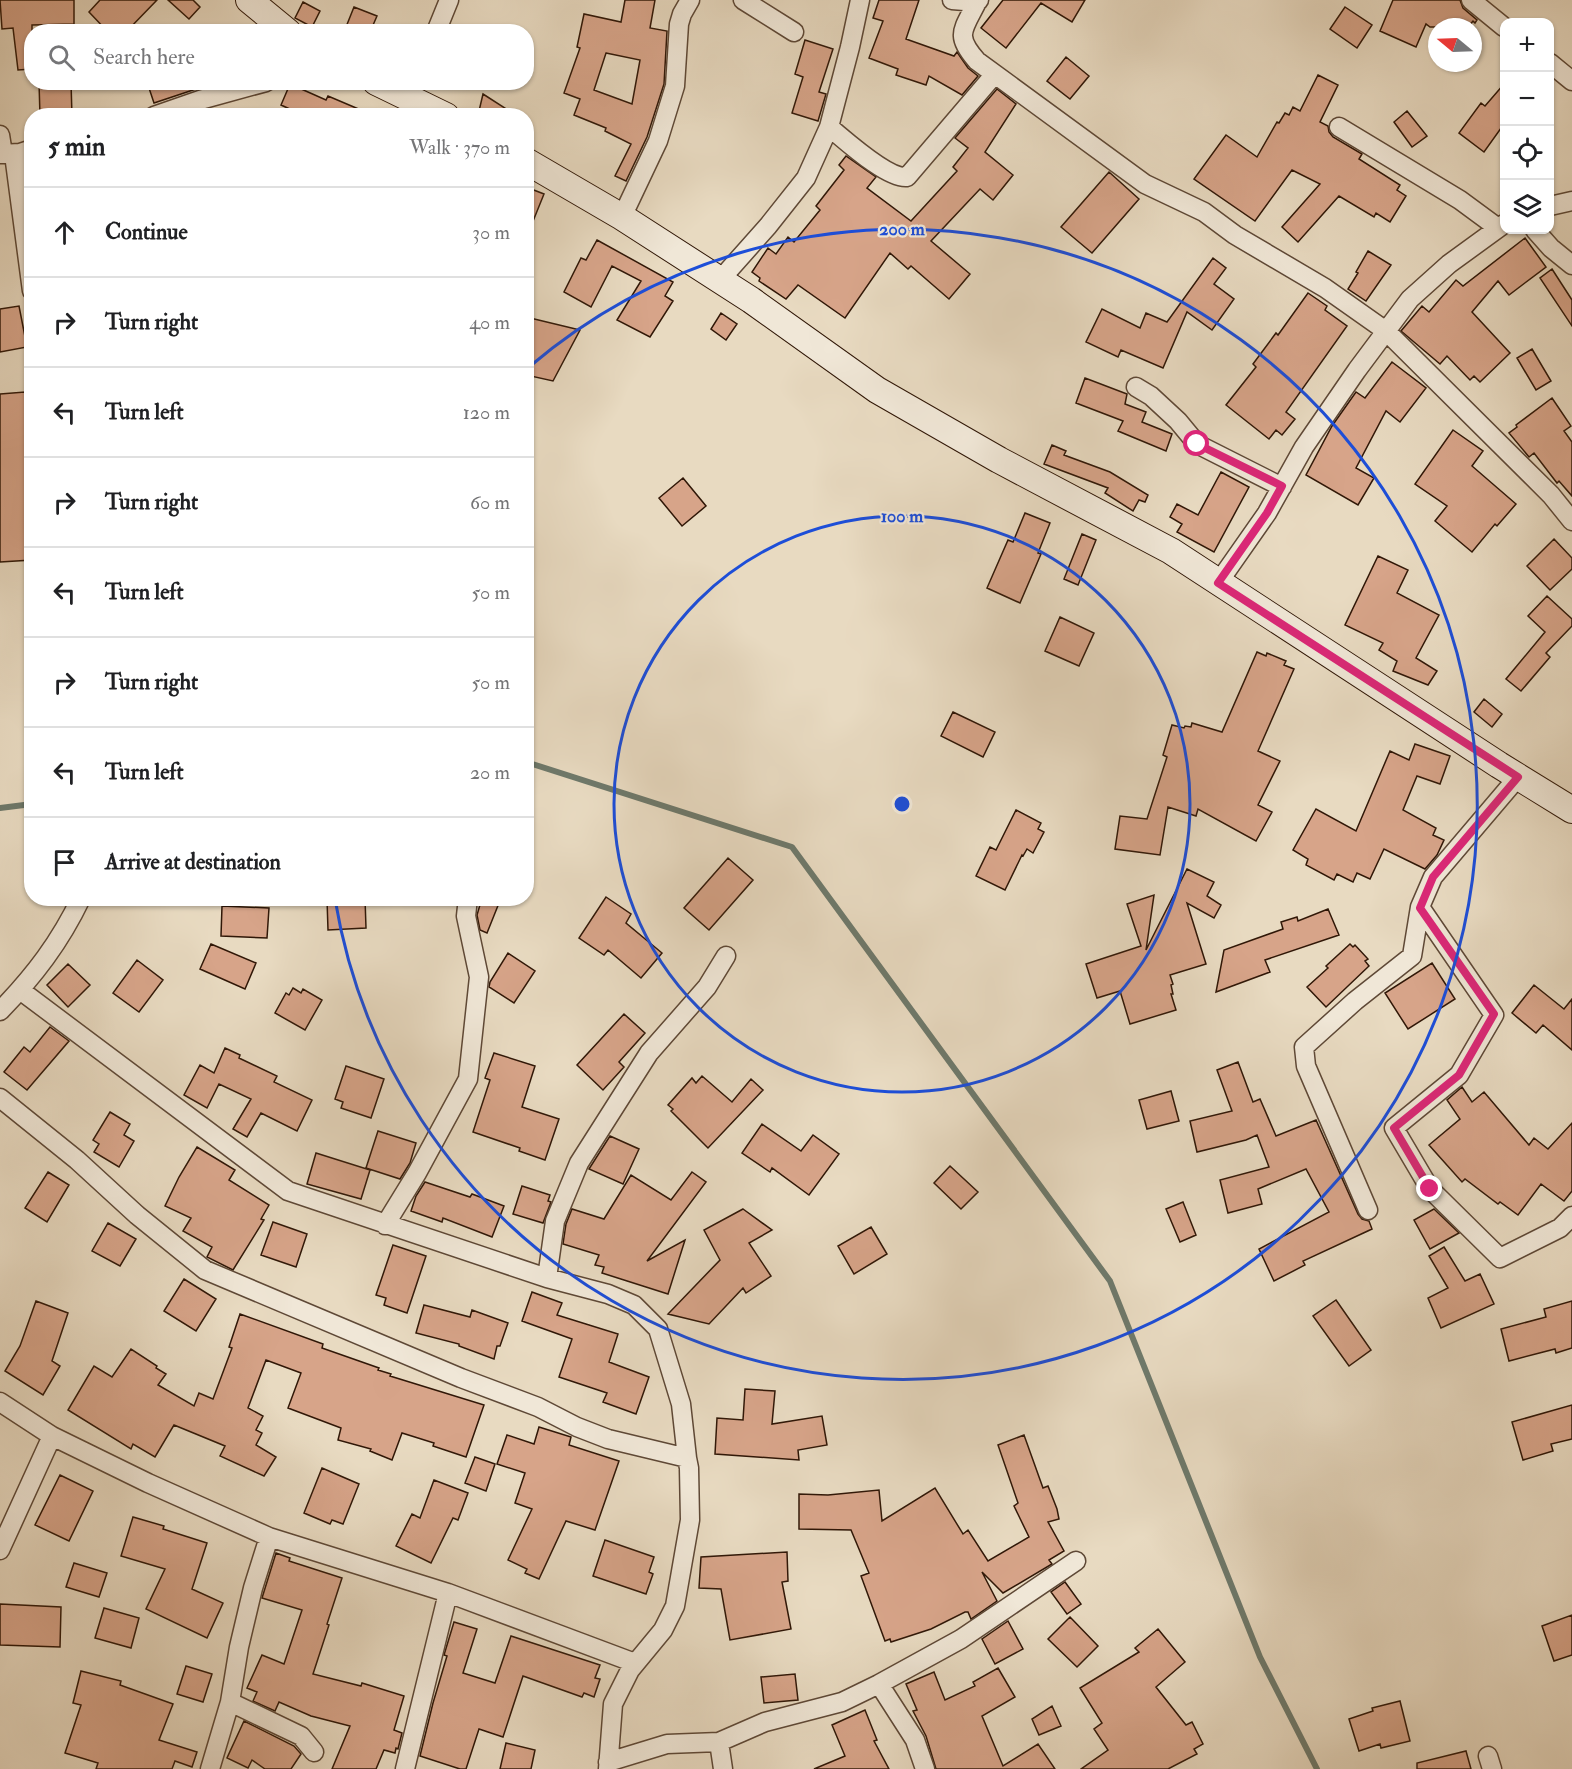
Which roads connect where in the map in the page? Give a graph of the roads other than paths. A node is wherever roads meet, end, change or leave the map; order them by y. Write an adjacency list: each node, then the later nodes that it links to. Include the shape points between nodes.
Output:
1 (249, 0): 9 (street)
2 (449, 0): 10 (street)
3 (690, 0): 27 (street, via 679,24 675,86 658,141)
4 (743, 0): 12 (street)
5 (860, 0): 20 (street)
6 (952, 0): 8 (street)
7 (1471, 0): 11 (street)
8 (978, 1): 14 (street, via 962,32 964,46)
9 (278, 24)
10 (439, 24)
11 (1500, 24)
12 (794, 32)
13 (1554, 66): 15 (street)
14 (994, 75): 20 (street, via 907,177 887,171); 34 (street, via 1145,184 1204,212)
15 (1572, 81)
16 (237, 90): 18 (street)
17 (416, 91): 19 (street)
18 (177, 108)
19 (437, 108)
20 (829, 127): 33 (street, via 806,178)
21 (1339, 127): 28 (street)
22 (0, 135): 23 (street)
23 (14, 153): 30 (street)
24 (534, 166): 27 (street)
25 (1572, 201): 26 (street)
26 (1554, 205)
27 (622, 218): 33 (street)
28 (1500, 225)
29 (1500, 227): 34 (street, via 1410,299)
30 (24, 234)
31 (1539, 234): 32 (street)
32 (1572, 265)
33 (720, 280): 38 (street, via 877,390 1171,552)
34 (1386, 331): 36 (street, via 1304,447); 37 (street, via 1551,495)
35 (1136, 387): 36 (street, via 1178,420 1197,444)
36 (1282, 486): 38 (street)
37 (1572, 521)
38 (1218, 583): 39 (street)
39 (1518, 777): 40 (street); 43 (street, via 1433,877)
40 (1572, 810)
41 (77, 906): 45 (street, via 52,951)
42 (467, 906): 50 (street, via 478,977 468,1079)
43 (1420, 908): 48 (street, via 1412,956 1304,1047 1306,1065); 49 (street, via 1494,1014 1459,1075 1394,1128 1430,1189 1500,1258 1560,1228)
44 (726, 956): 51 (street, via 707,987 649,1053 579,1163 555,1221)
45 (20, 990): 46 (street); 50 (street, via 288,1191)
46 (0, 1011)
47 (0, 1098): 54 (street, via 205,1270 538,1407 577,1427 608,1439)
48 (1368, 1210)
49 (1572, 1216)
50 (385, 1225): 51 (street)
51 (547, 1278): 54 (street, via 634,1305 658,1329 681,1404)
52 (0, 1401): 53 (street)
53 (52, 1436): 55 (street); 56 (street)
54 (687, 1458): 59 (street, via 690,1520 675,1606 663,1630)
55 (269, 1537): 58 (street); 61 (street, via 244,1623)
56 (0, 1550)
57 (1076, 1561): 60 (street, via 961,1639)
58 (448, 1593): 59 (street); 66 (street)
59 (635, 1663): 64 (street, via 613,1704)
60 (879, 1684): 62 (street, via 842,1702 765,1722); 68 (street, via 915,1740)
61 (230, 1701): 63 (street, via 302,1736); 65 (street)
62 (719, 1742): 64 (street, via 667,1744); 67 (street)
63 (314, 1752)
64 (608, 1765)
65 (210, 1769)
66 (405, 1769)
67 (723, 1769)
68 (926, 1769)

